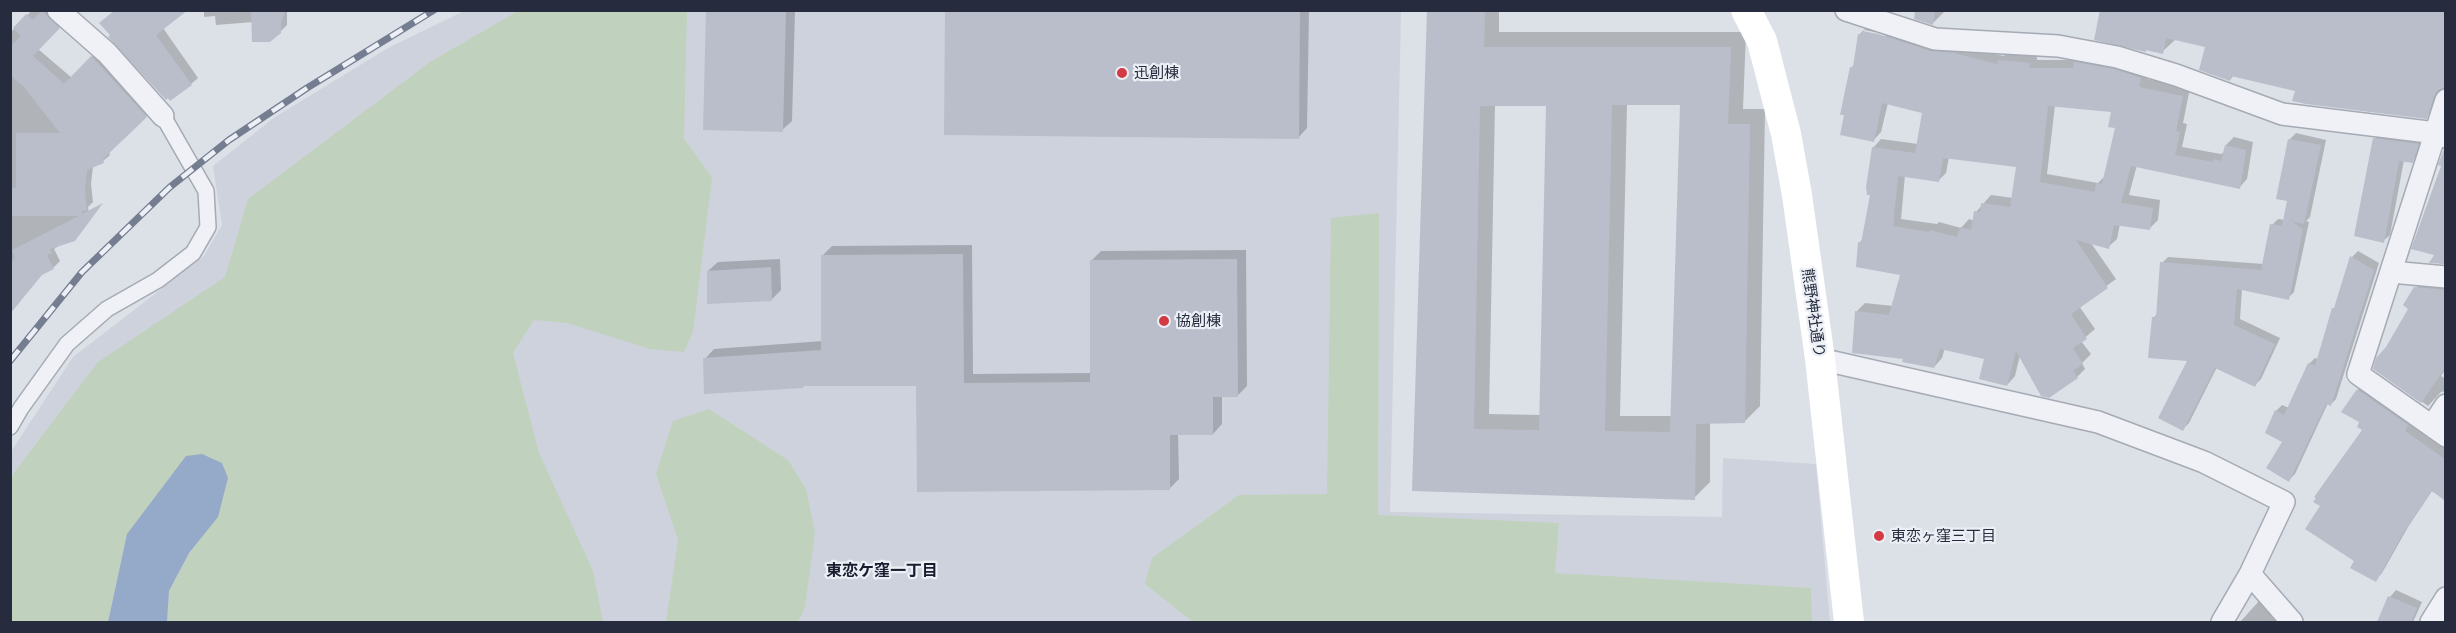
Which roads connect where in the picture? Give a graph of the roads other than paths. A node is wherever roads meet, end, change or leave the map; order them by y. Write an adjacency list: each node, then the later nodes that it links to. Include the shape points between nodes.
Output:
1 (58, 10): 5 (street, via 107,53)
2 (1746, 10): 9 (main road, 熊野神社通り, via 1762,41 1786,134)
3 (1846, 10): 6 (street, via 1935,39 2058,46 2117,57 2282,114)
4 (2445, 100): 6 (street)
5 (163, 116): 11 (street, via 206,191 208,227 193,253 158,280 108,309 67,344)
6 (2441, 135): 7 (street)
7 (2391, 272): 8 (street); 12 (street, via 2358,374)
8 (2445, 277)
9 (1820, 359): 13 (street, via 2098,422 2204,462 2284,502); 15 (main road, 熊野神社通り)
10 (2445, 405): 12 (street)
11 (10, 427)
12 (2439, 431)
13 (2250, 574): 16 (street); 17 (street)
14 (2445, 598): 18 (street)
15 (1849, 622)
16 (2222, 622)
17 (2292, 622)
18 (2431, 622)

